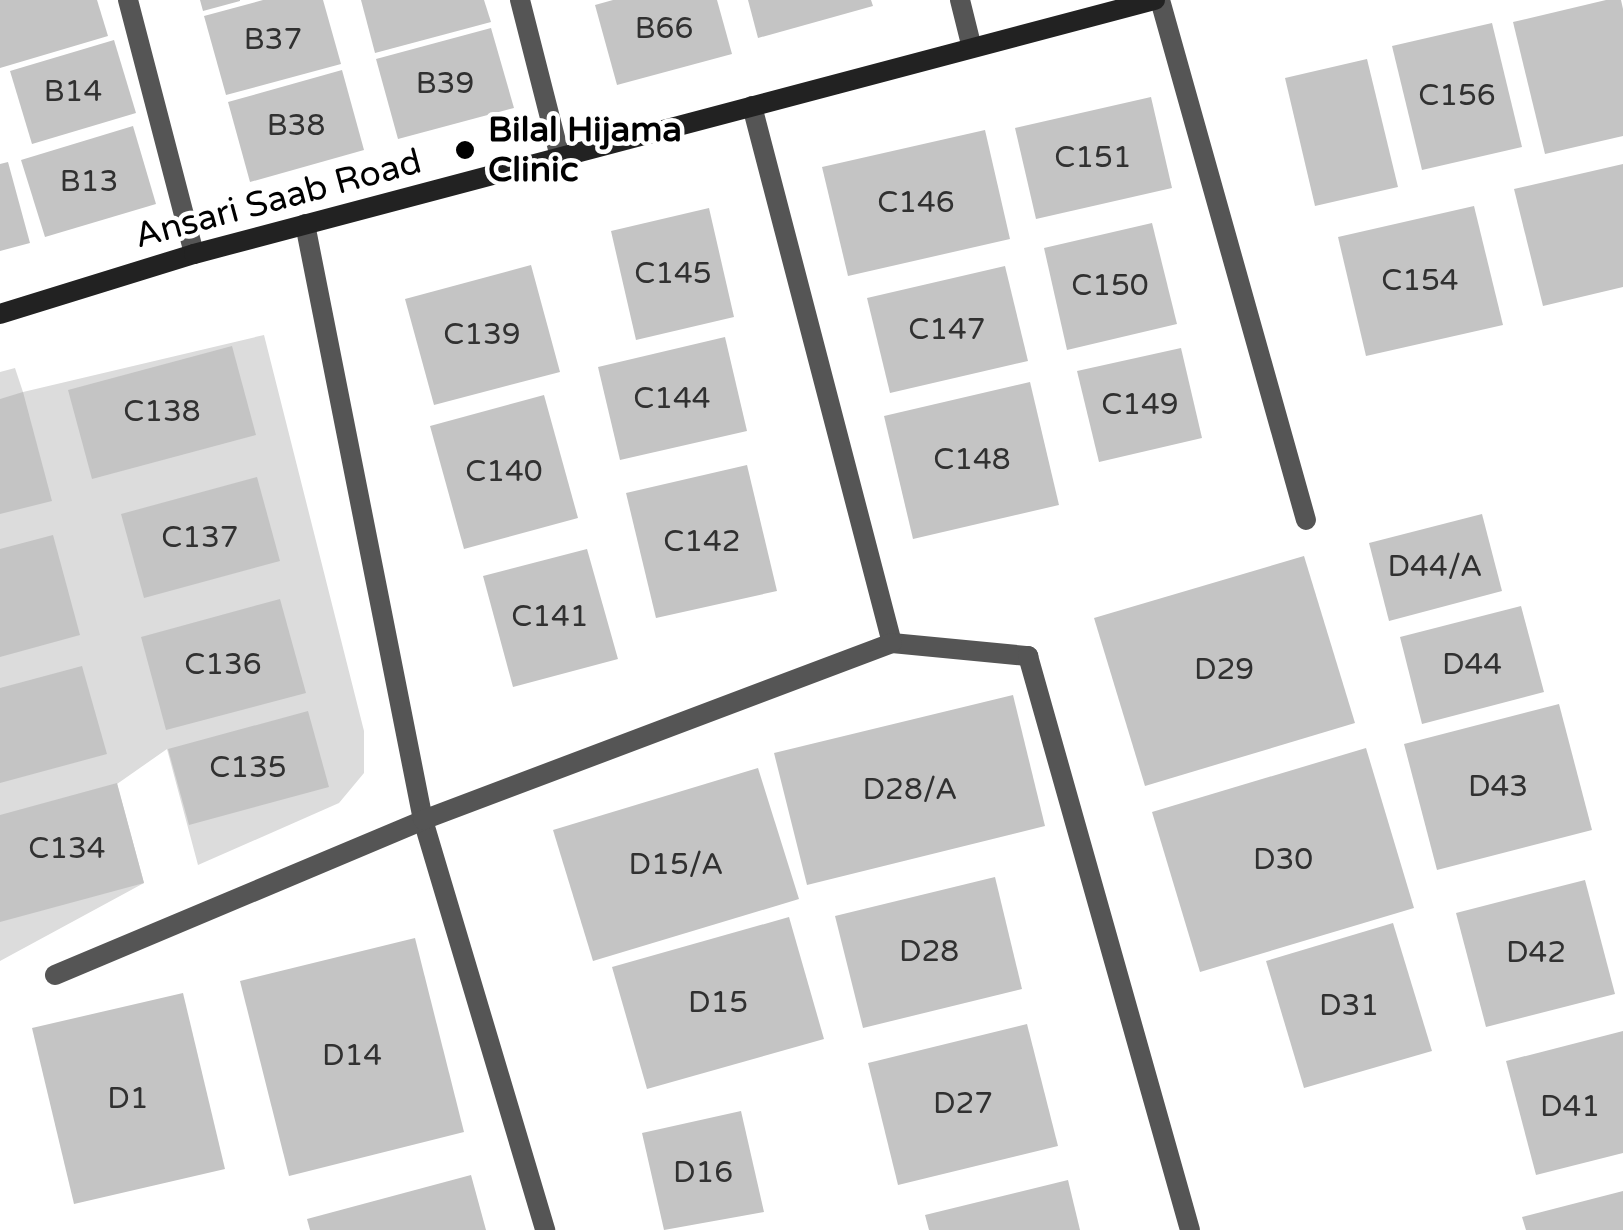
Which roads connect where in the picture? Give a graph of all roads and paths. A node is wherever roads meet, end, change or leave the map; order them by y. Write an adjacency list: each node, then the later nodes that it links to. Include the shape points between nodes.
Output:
1 (128, 0): 9 (street)
2 (520, 0): 7 (street)
3 (960, 0): 5 (street)
4 (1158, 0): 5 (street, Ansari Saab Road); 11 (street)
5 (972, 48): 6 (street, Ansari Saab Road)
6 (752, 106): 7 (street, Ansari Saab Road); 12 (street)
7 (560, 158): 8 (street, Ansari Saab Road)
8 (305, 224): 9 (street, Ansari Saab Road); 13 (street)
9 (194, 254): 10 (street, Ansari Saab Road)
10 (0, 314)
11 (1306, 520)
12 (892, 642): 13 (street); 16 (street, via 1028,656)
13 (423, 820): 14 (street); 15 (street)
14 (54, 975)
15 (545, 1230)
16 (1190, 1230)

